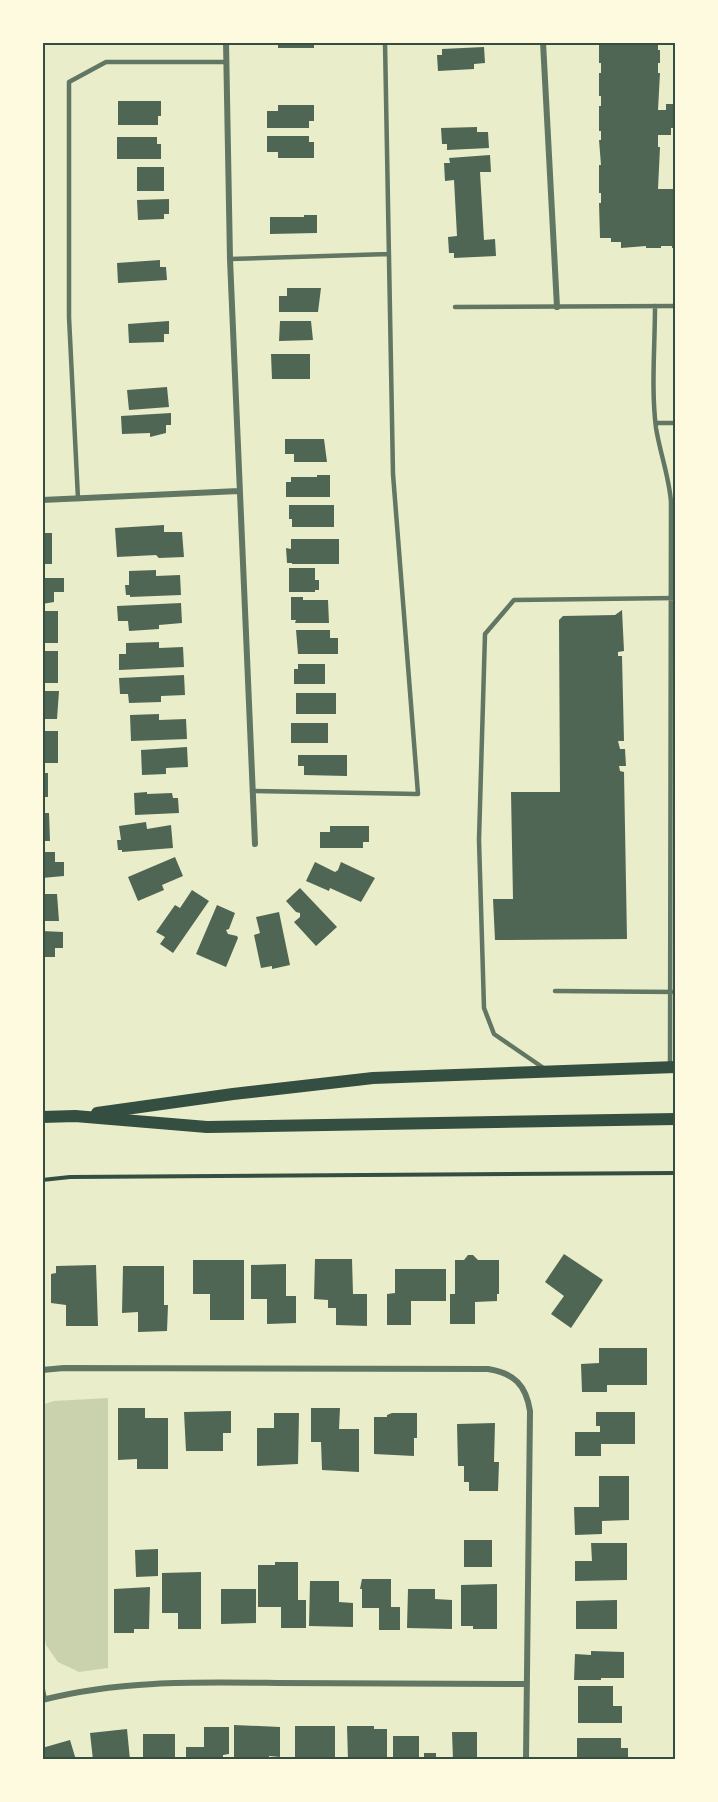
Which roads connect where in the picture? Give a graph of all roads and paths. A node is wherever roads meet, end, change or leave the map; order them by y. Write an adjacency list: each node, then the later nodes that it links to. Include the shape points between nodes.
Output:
1 (226, 42): 4 (street)
2 (385, 42): 5 (lane)
3 (543, 42): 10 (street)
4 (226, 62): 6 (street); 14 (lane, via 106,62 69,82 69,317)
5 (389, 254): 6 (lane); 18 (lane, via 393,474 418,794)
6 (230, 259): 13 (street)
7 (655, 306): 8 (lane); 10 (lane); 11 (lane)
8 (676, 306)
9 (454, 307): 10 (lane)
10 (557, 307)
11 (656, 423): 12 (lane); 16 (lane, via 670,482)
12 (676, 423)
13 (239, 491): 14 (street); 18 (street)
14 (78, 499): 15 (street)
15 (42, 501)
16 (673, 549): 17 (lane)
17 (673, 598): 21 (lane); 23 (lane, via 514,600 485,633 479,840 484,1008 494,1034)
18 (252, 791): 19 (street)
19 (255, 844)
20 (555, 991): 21 (lane)
21 (673, 992): 22 (lane)
22 (673, 1067): 23 (main road)
23 (547, 1071): 24 (main road, via 373,1078)
24 (75, 1116): 25 (main road); 26 (main road, via 207,1127)
25 (42, 1117)
26 (676, 1119)
27 (676, 1173): 28 (path, via 93,1176)
28 (42, 1180)
29 (42, 1370): 30 (street, via 505,1372 520,1383 530,1411)
30 (527, 1684): 32 (street, via 194,1682 82,1690); 33 (street)
31 (42, 1689): 32 (street)
32 (43, 1700)
33 (526, 1760)

